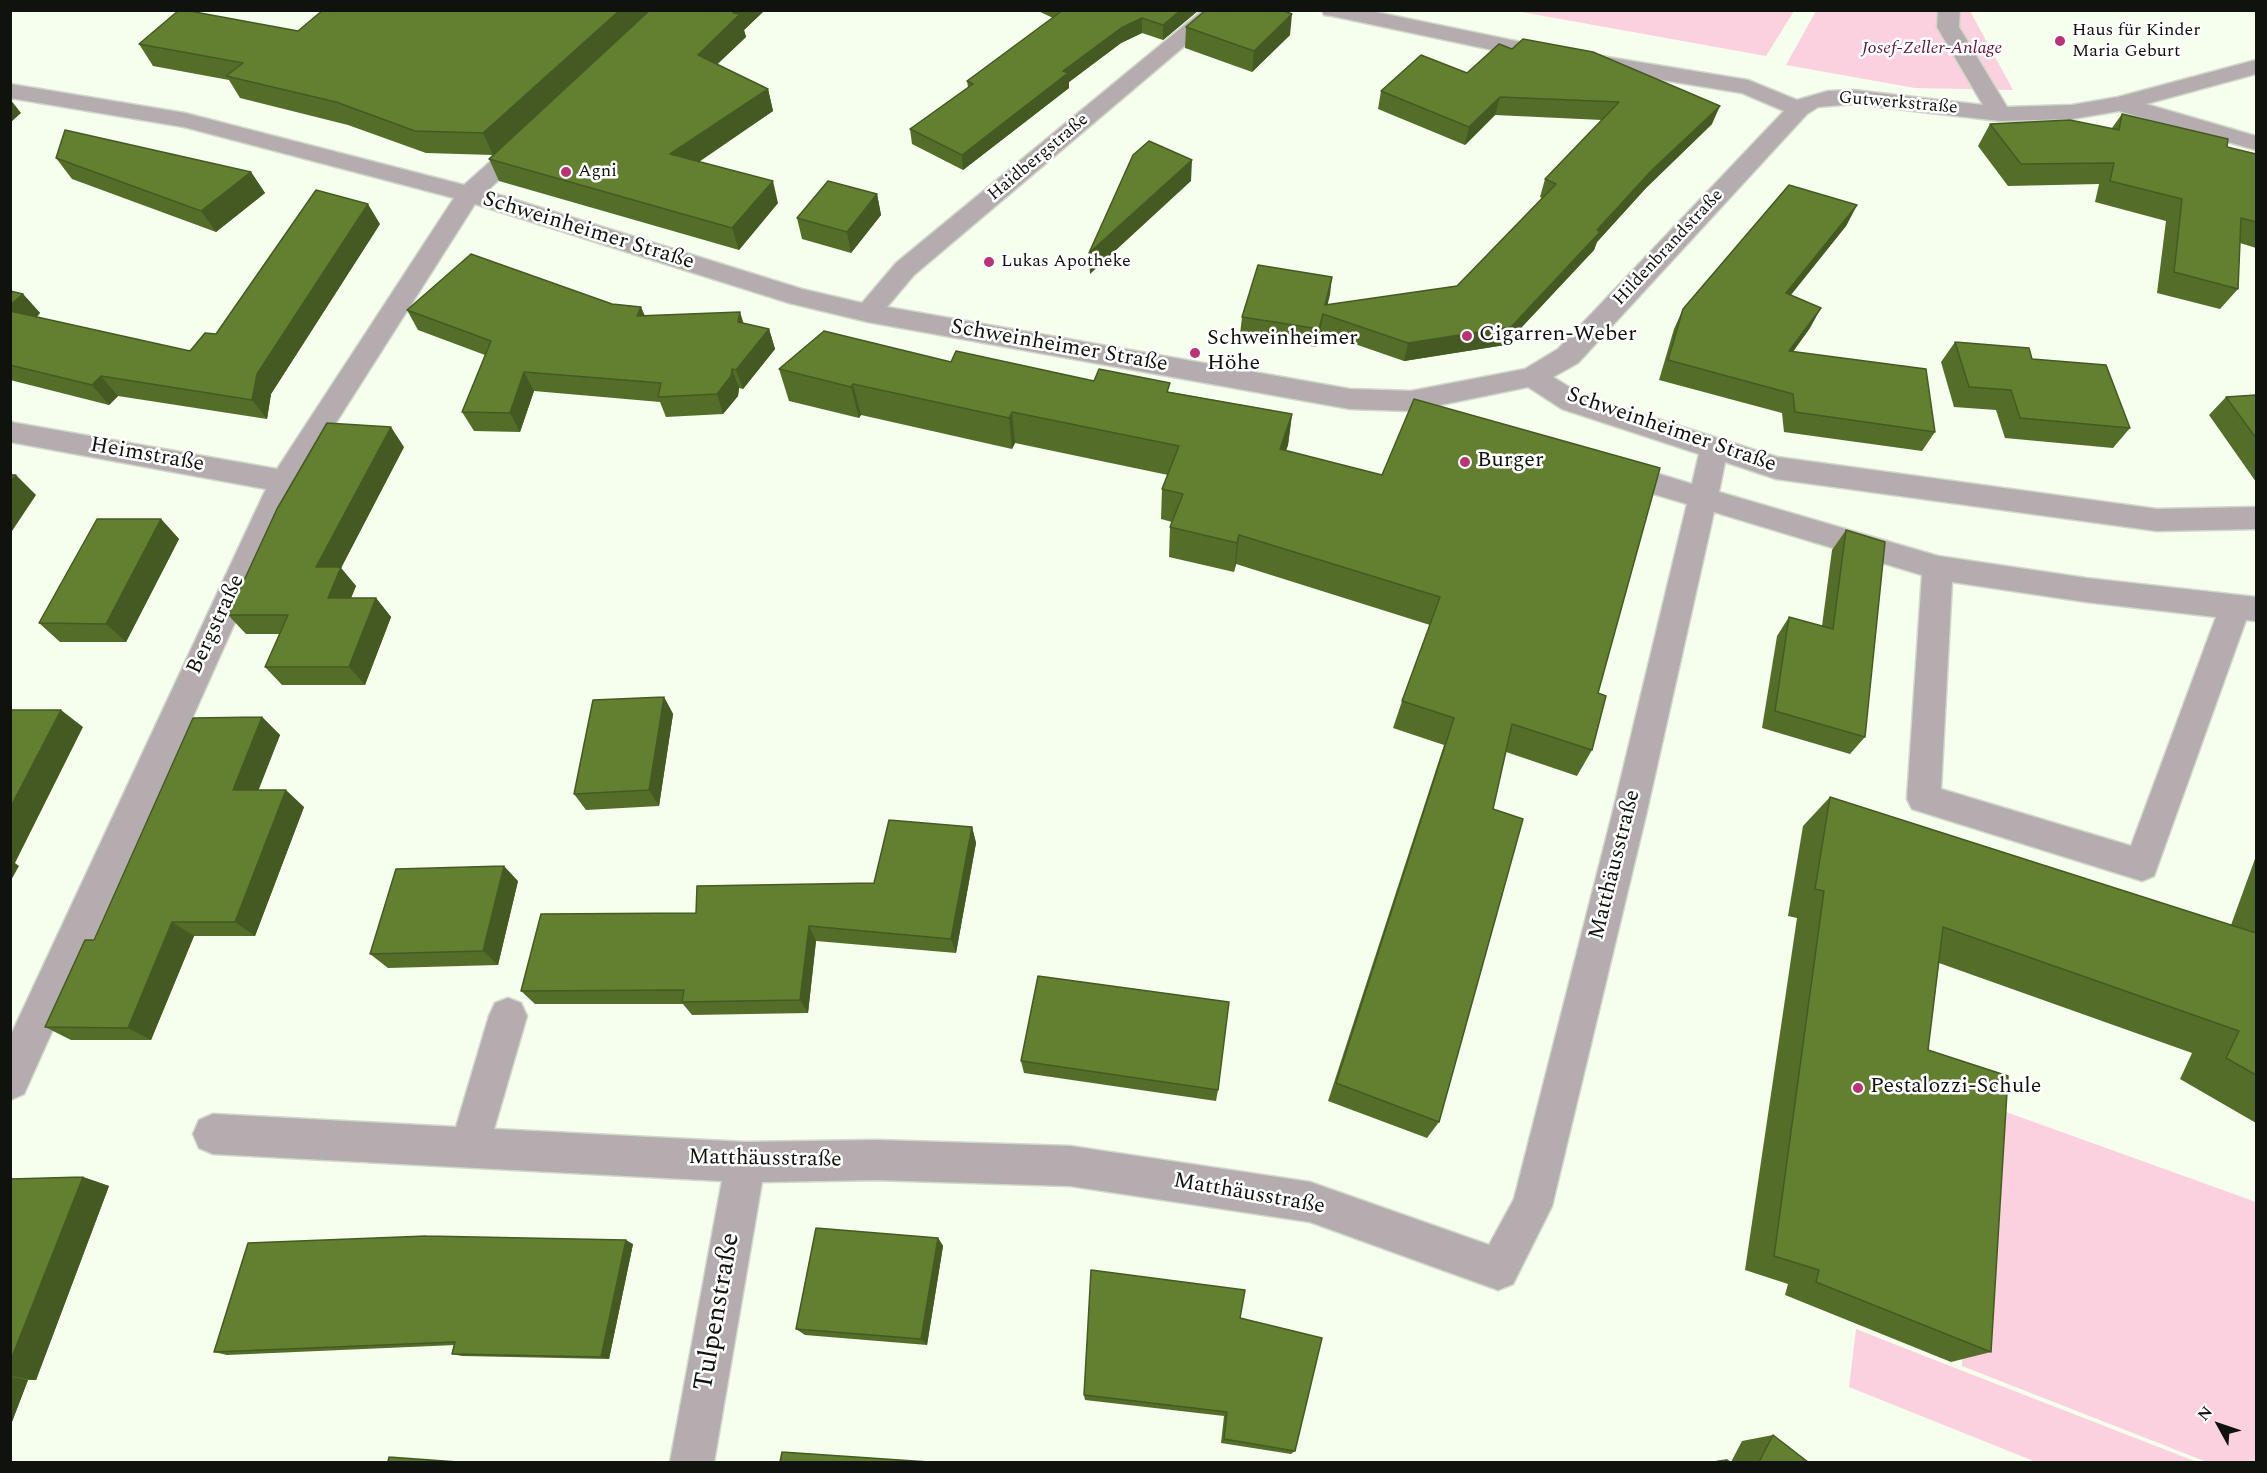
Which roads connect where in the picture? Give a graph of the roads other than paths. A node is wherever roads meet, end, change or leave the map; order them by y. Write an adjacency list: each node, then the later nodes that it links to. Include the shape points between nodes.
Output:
1 (1217, 10): 12 (street, Haidbergstraße, via 905,270)
2 (1332, 10): 7 (street, via 1540,53 1748,87)
3 (1949, 10): 8 (street, via 1948,27)
4 (2256, 67): 6 (street, Gutwerkstraße)
5 (10, 91): 11 (street, Schweinheimer Straße, via 185,120)
6 (2120, 104): 8 (street, Gutwerkstraße, via 2072,112); 10 (street)
7 (1799, 109): 8 (street, Gutwerkstraße, via 1828,98 1853,98); 13 (street, Hildenbrandstraße, via 1568,356)
8 (2000, 114)
9 (547, 122): 11 (street, Bergstraße)
10 (2256, 143)
11 (469, 194): 12 (street, Schweinheimer Straße, via 798,297); 19 (street, Bergstraße)
12 (867, 313): 14 (street, Schweinheimer Straße, via 1350,399)
13 (1532, 376): 14 (street, Schweinheimer Straße); 17 (street, Schweinheimer Straße, via 1572,402)
14 (1412, 401): 15 (street)
15 (1442, 420)
16 (10, 432): 19 (street, Heimstraße)
17 (1714, 450): 20 (street, Matthäusstraße); 21 (street, Schweinheimer Straße, via 1776,468 1858,481 2157,520)
18 (1589, 465): 20 (street)
19 (284, 481): 25 (street, Bergstraße)
20 (1703, 496): 22 (street); 28 (street, Matthäusstraße, via 1532,1206 1498,1269 1310,1202 1070,1166 876,1160)
21 (2256, 518)
22 (1938, 568): 23 (street); 23 (street, via 1924,799 2142,865)
23 (2246, 608)
24 (508, 1016): 27 (street)
25 (10, 1081)
26 (213, 1134): 27 (street, Matthäusstraße)
27 (469, 1149): 28 (street, Matthäusstraße)
28 (745, 1162): 29 (street, Tulpenstraße)
29 (692, 1462)

